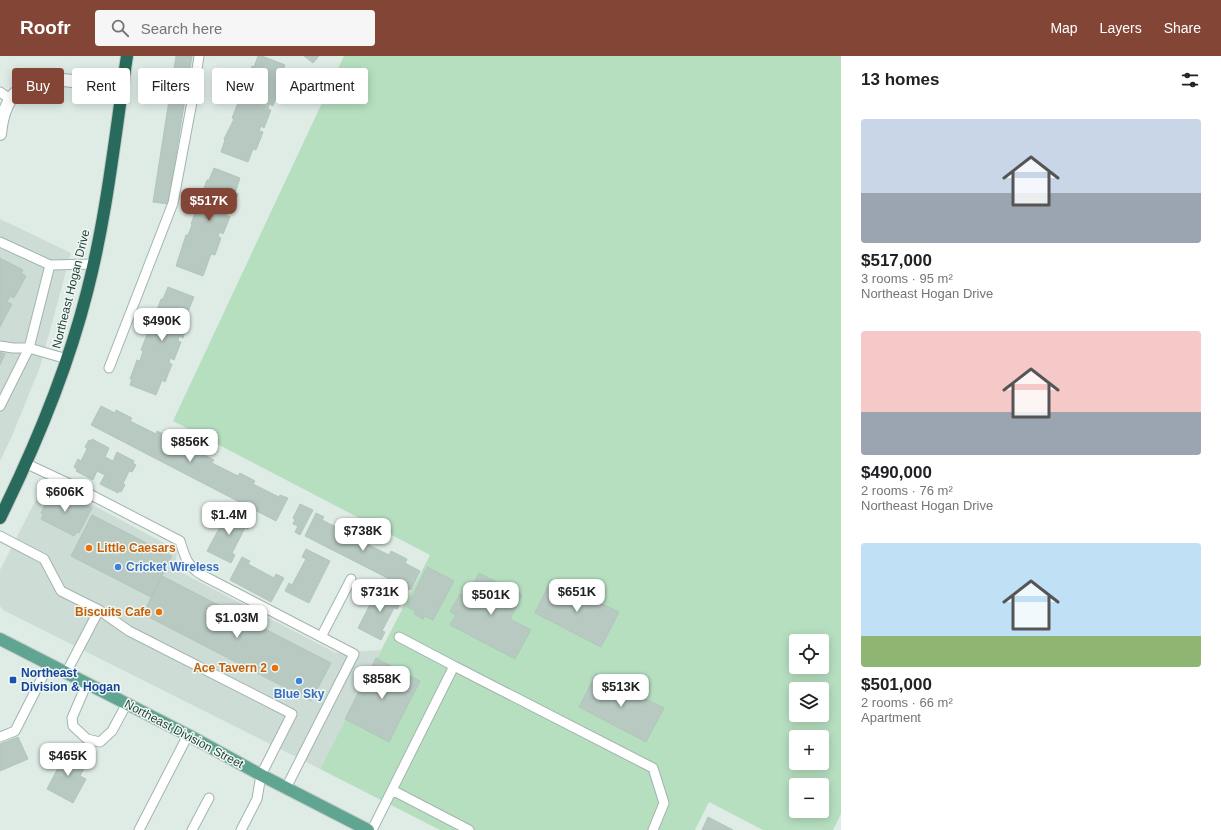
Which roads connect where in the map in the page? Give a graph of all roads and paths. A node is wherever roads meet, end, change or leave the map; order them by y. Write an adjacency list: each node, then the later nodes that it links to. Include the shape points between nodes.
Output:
1 (127, 56): 3 (highway, Northeast Hogan Drive)
2 (199, 56): 15 (lane, via 173,203)
3 (125, 68)
4 (72, 81): 6 (street, via 45,79 26,84)
5 (0, 92): 6 (lane)
6 (10, 99): 8 (street, via 5,108)
7 (120, 104): 10 (highway, Northeast Hogan Drive)
8 (0, 134)
9 (0, 242): 11 (lane)
10 (94, 264): 11 (lane); 14 (highway, Northeast Hogan Drive)
11 (50, 265): 13 (lane)
12 (0, 346): 13 (lane)
13 (29, 348): 14 (lane); 16 (lane)
14 (67, 359): 17 (highway, Northeast Hogan Drive, via 50,410)
15 (109, 368)
16 (0, 406)
17 (27, 464): 18 (highway, Northeast Hogan Drive); 22 (lane, via 180,541 188,563 194,570 216,584)
18 (0, 518)
19 (0, 536): 21 (lane, via 44,559 61,590)
20 (351, 579): 22 (lane)
21 (99, 610): 27 (lane); 32 (lane, via 129,631 292,714)
22 (321, 637): 33 (lane, via 354,654)
23 (399, 637): 26 (lane)
24 (0, 639): 25 (main road, Northeast Division Street)
25 (49, 664): 27 (main road, Northeast Division Street); 31 (lane, via 15,731)
26 (454, 666): 34 (lane); 42 (lane, via 653,768 664,803)
27 (66, 673): 28 (main road, Northeast Division Street)
28 (87, 683): 29 (main road, Northeast Division Street); 29 (lane, via 72,718 73,726 87,739 100,742 112,731)
29 (126, 703): 30 (main road, Northeast Division Street)
30 (188, 735): 32 (main road, Northeast Division Street); 36 (lane)
31 (0, 737)
32 (260, 775): 33 (main road, Northeast Division Street); 38 (lane, via 257,799)
33 (286, 788): 39 (main road, Northeast Division Street)
34 (392, 790): 40 (lane); 41 (lane)
35 (208, 798): 37 (lane)
36 (139, 830)
37 (192, 830)
38 (241, 830)
39 (368, 830)
40 (372, 830)
41 (469, 830)
42 (653, 830)

